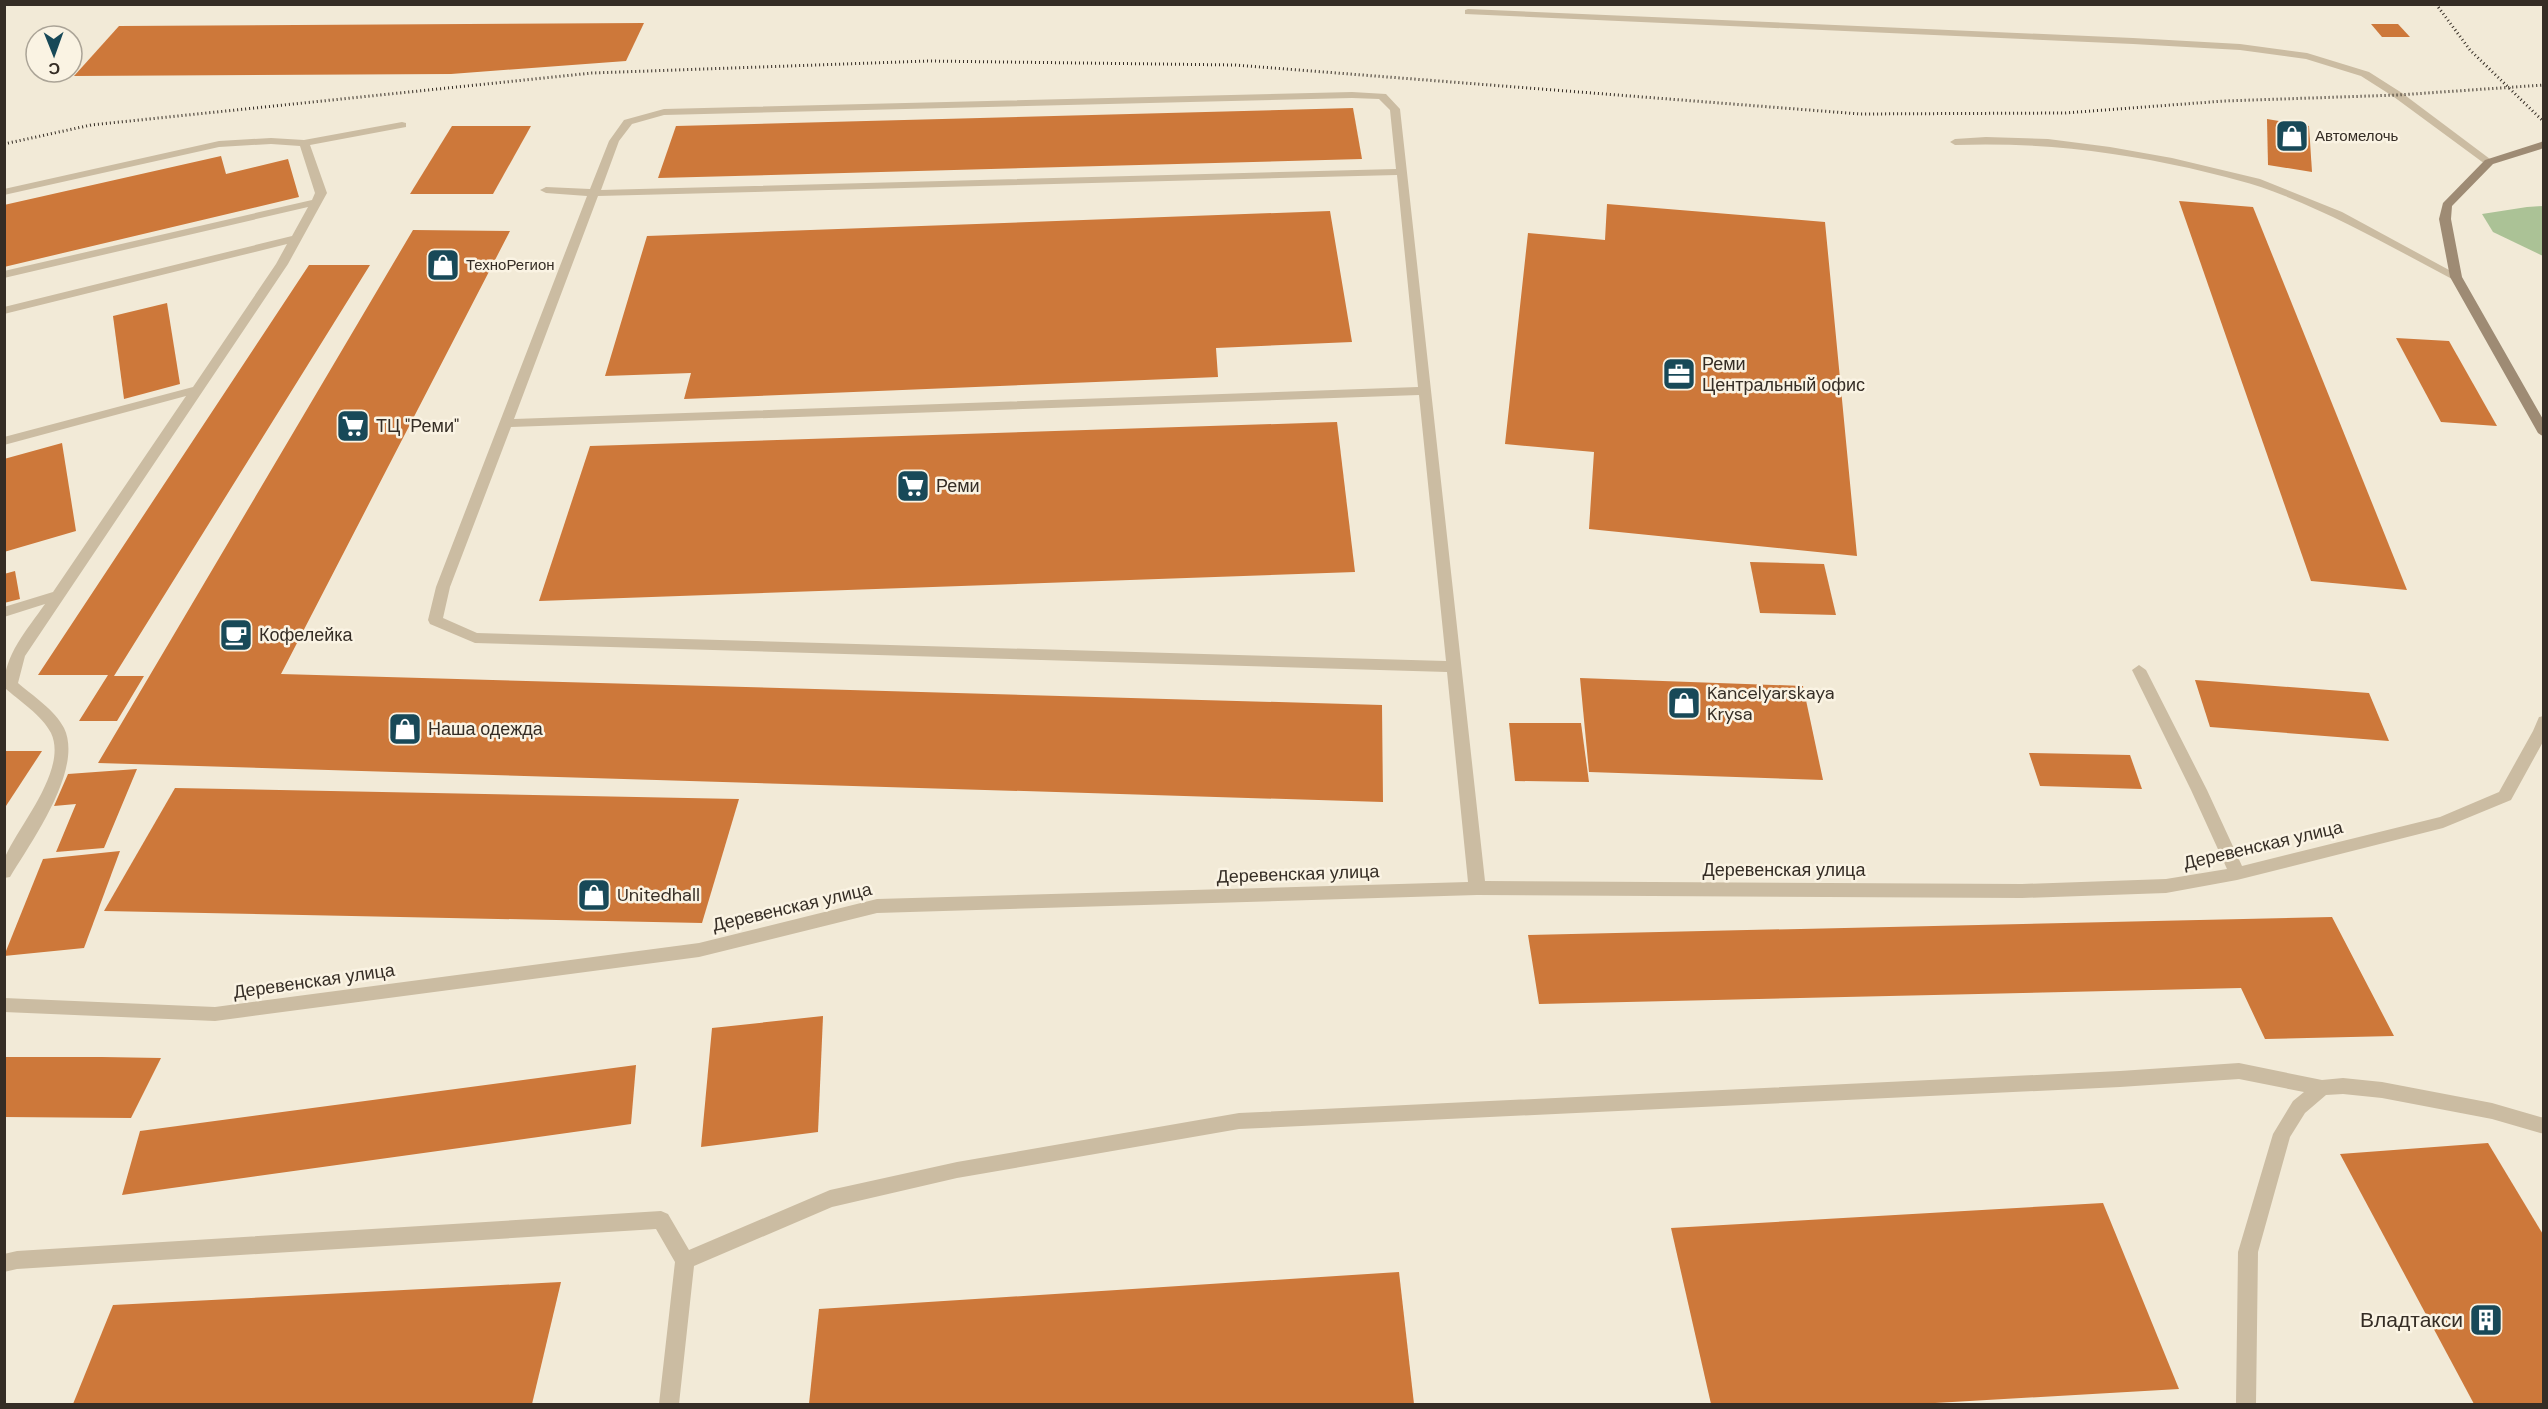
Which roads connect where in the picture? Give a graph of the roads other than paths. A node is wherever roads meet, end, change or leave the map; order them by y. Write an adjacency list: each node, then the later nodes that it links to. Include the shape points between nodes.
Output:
1 (1468, 12): 6 (lane, via 2133,41 2307,56 2373,79)
2 (402, 125): 4 (lane)
3 (1955, 142): 14 (lane, via 1999,139 2088,146 2166,159 2262,183 2321,207)
4 (304, 143): 9 (lane, via 219,144); 11 (lane, via 321,193)
5 (2544, 144): 6 (main road)
6 (2489, 162): 14 (main road, via 2447,205 2445,219)
7 (1402, 172): 10 (lane); 10 (lane, via 1395,109 1382,96 664,112 628,122 614,141); 17 (lane)
8 (546, 190): 10 (lane)
9 (4, 192)
10 (594, 193): 18 (lane)
11 (316, 202): 12 (lane); 13 (lane)
12 (297, 238): 15 (lane); 16 (lane)
13 (4, 275)
14 (2456, 277): 19 (main road)
15 (4, 311)
16 (199, 389): 20 (lane); 21 (lane)
17 (1425, 391): 18 (lane); 23 (lane)
18 (506, 423): 23 (lane, via 443,587 435,620 475,638)
19 (2544, 433)
20 (4, 441)
21 (59, 595): 22 (lane); 26 (lane, via 18,655 10,684 58,730 64,749 46,802)
22 (4, 612)
23 (1454, 667): 28 (lane)
24 (2139, 670): 27 (lane)
25 (2544, 721): 27 (lane, Деревенская улица, via 2505,796 2443,822)
26 (4, 872)
27 (2237, 874): 28 (lane, Деревенская улица, via 2166,886 2022,891)
28 (1477, 888): 29 (lane, Деревенская улица, via 877,906 699,950 215,1014)
29 (4, 1005)
30 (2322, 1088): 31 (lane, via 2382,1090 2492,1111); 32 (lane, via 2239,1071 1239,1121 957,1170 830,1199); 35 (lane, via 2299,1107 2282,1134 2248,1252)
31 (2544, 1126)
32 (686, 1262): 33 (lane, via 661,1220); 34 (lane)
33 (4, 1263)
34 (669, 1404)
35 (2246, 1404)

